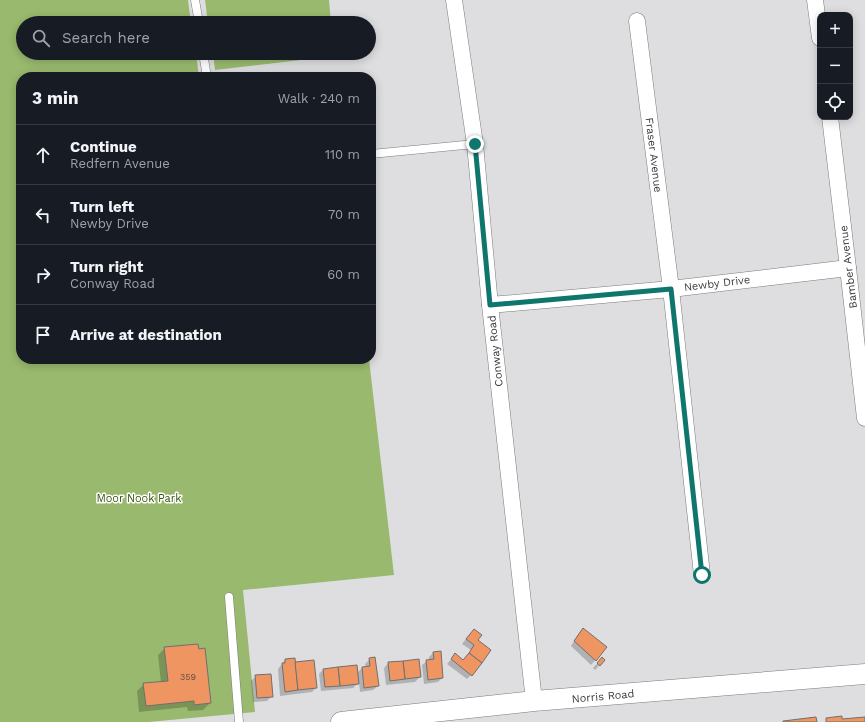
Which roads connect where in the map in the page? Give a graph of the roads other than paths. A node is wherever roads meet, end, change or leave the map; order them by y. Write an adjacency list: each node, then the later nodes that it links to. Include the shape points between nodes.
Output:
1 (195, 0): 5 (lane)
2 (454, 0): 10 (street, Conway Road)
3 (815, 0): 4 (street)
4 (817, 15)
5 (198, 16)
6 (637, 21): 13 (street, Fraser Avenue)
7 (204, 60): 8 (lane)
8 (206, 71)
9 (830, 120): 12 (street, Bamber Avenue)
10 (475, 144): 11 (lane); 14 (street, Conway Road)
11 (376, 154)
12 (848, 268): 13 (street, Newby Drive); 15 (street, Bamber Avenue)
13 (671, 289): 14 (street, Newby Drive); 16 (street, Fraser Avenue)
14 (490, 305): 19 (street, Conway Road)
15 (865, 418)
16 (702, 575)
17 (229, 597): 21 (lane)
18 (865, 674): 19 (street, Norris Road)
19 (534, 701): 20 (street, Norris Road)
20 (454, 716): 22 (street, Norris Road)
21 (239, 722)
22 (341, 722)

